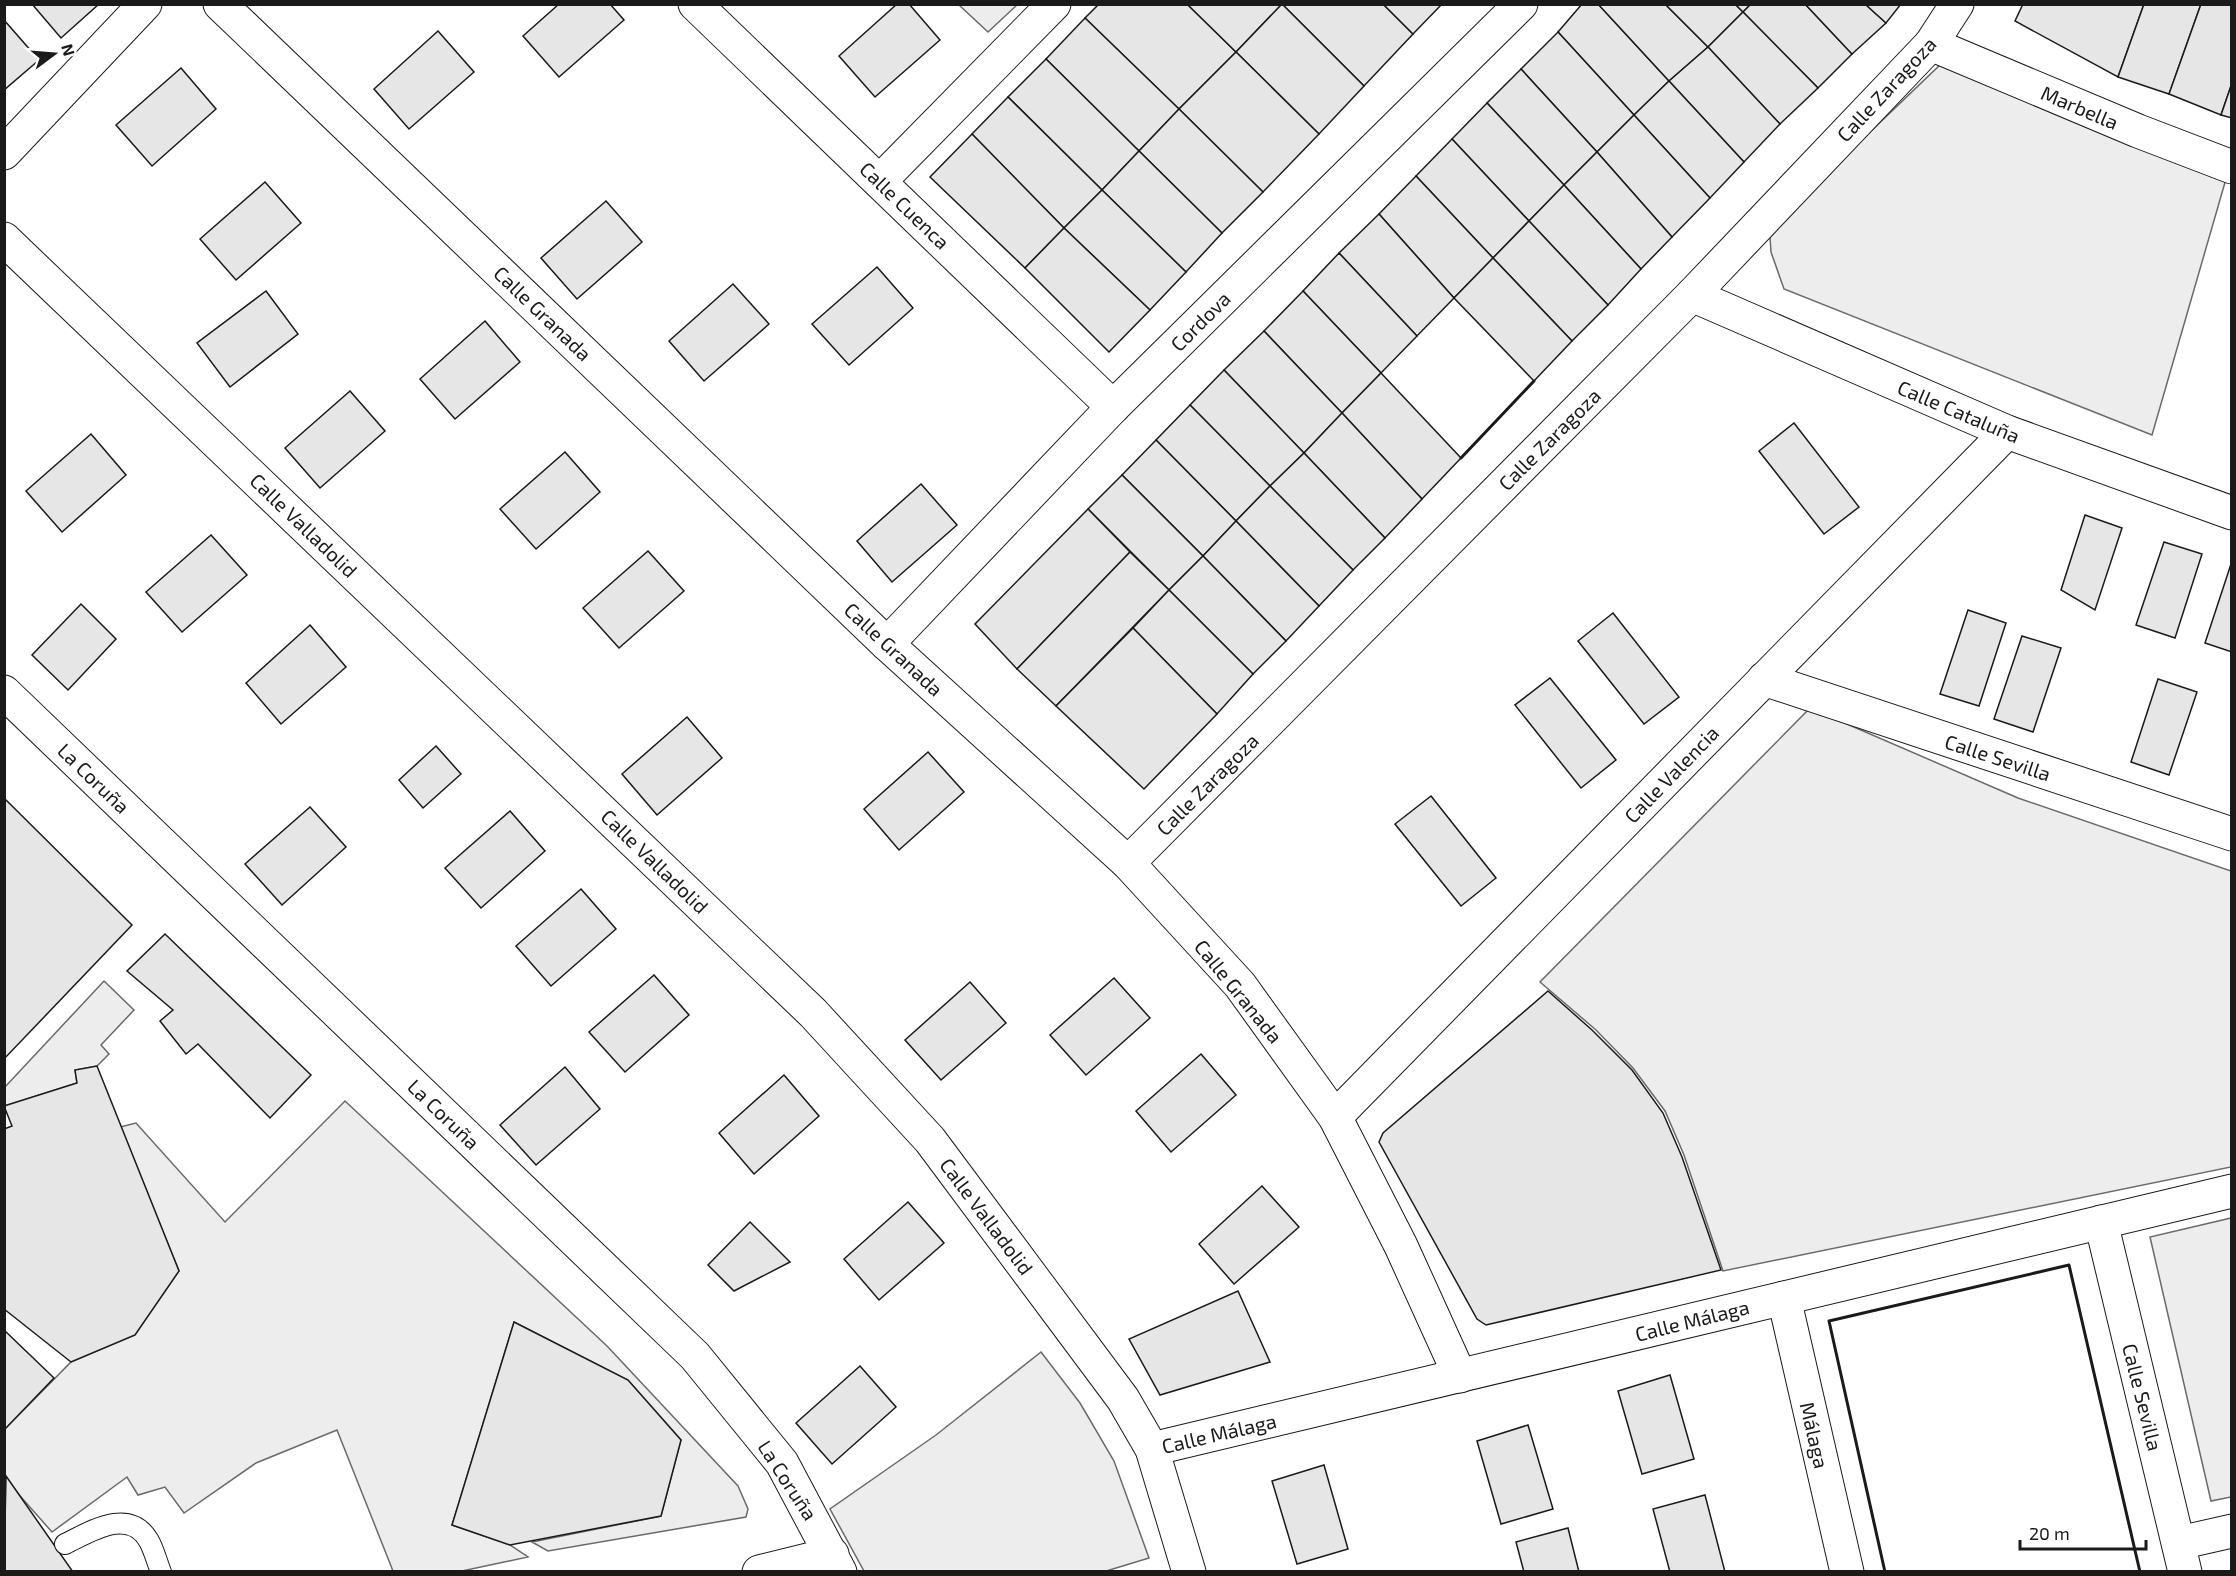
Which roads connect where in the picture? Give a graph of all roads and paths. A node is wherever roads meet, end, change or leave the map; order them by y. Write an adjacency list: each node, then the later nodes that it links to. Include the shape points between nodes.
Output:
1 (145, 4): 8 (street)
2 (220, 4): 16 (street, Calle Granada)
3 (695, 4): 10 (street, Calle Cuenca)
4 (1054, 4): 10 (street)
5 (1521, 4): 13 (street, Cordova)
6 (1957, 4): 7 (street, Calle Zaragoza)
7 (1931, 44): 9 (street, Marbella); 12 (street, Calle Zaragoza)
8 (4, 153)
9 (2232, 166)
10 (880, 181): 13 (street, Calle Cuenca)
11 (4, 239): 26 (street, Calle Valladolid, via 813,1012 930,1140 1123,1399)
12 (1692, 295): 14 (street, Calle Cataluña); 20 (street, Calle Zaragoza)
13 (1113, 407): 16 (street, Cordova)
14 (2007, 432): 15 (street, Calle Cataluña); 17 (street, Calle Valencia)
15 (2232, 513)
16 (887, 644): 20 (street, Calle Granada)
17 (1764, 680): 19 (street, Calle Sevilla); 21 (street, Calle Valencia)
18 (4, 692): 30 (street, La Coruña, via 695,1356 782,1463)
19 (2232, 834)
20 (1128, 863): 21 (street, Calle Granada, via 1240,985)
21 (1335, 1117): 25 (street, Calle Granada, via 1401,1246)
22 (2232, 1191): 23 (street, Calle Málaga)
23 (2101, 1222): 24 (street, Calle Málaga); 29 (street, Calle Sevilla)
24 (1784, 1298): 25 (street, Calle Málaga); 34 (street, Málaga)
25 (1460, 1376): 26 (street, Calle Málaga)
26 (1152, 1449): 33 (street, Calle Valladolid)
27 (2232, 1531): 29 (street)
28 (65, 1544): 31 (lane, via 120,1522 135,1527 148,1539)
29 (2182, 1557)
30 (836, 1563): 32 (street)
31 (161, 1572)
32 (759, 1572)
33 (1190, 1572)
34 (1847, 1572)

